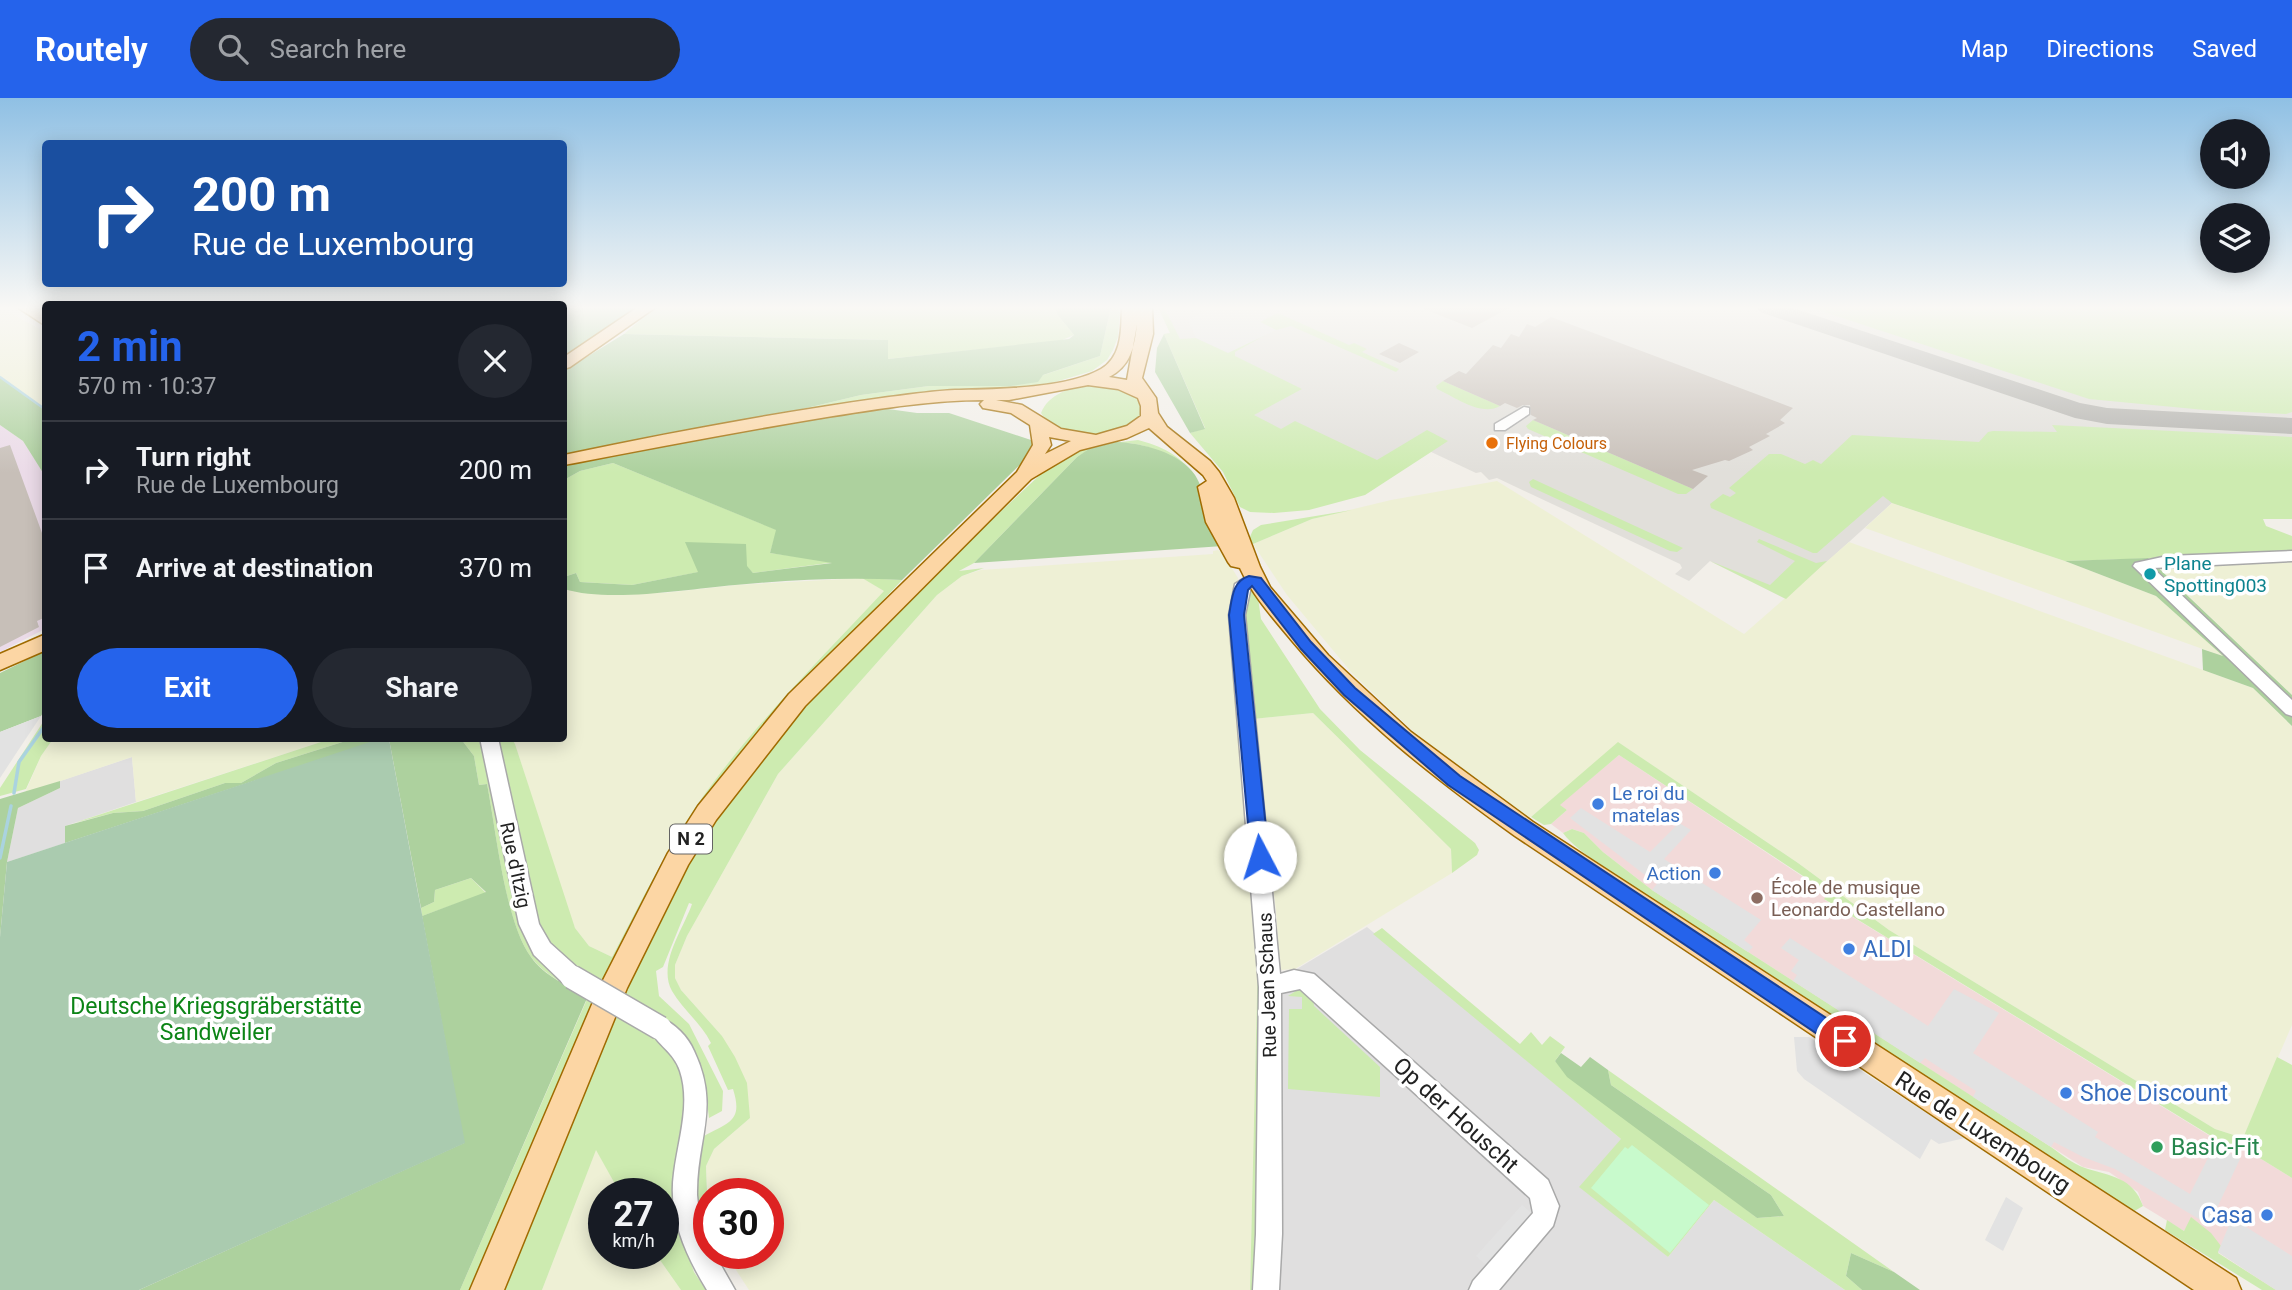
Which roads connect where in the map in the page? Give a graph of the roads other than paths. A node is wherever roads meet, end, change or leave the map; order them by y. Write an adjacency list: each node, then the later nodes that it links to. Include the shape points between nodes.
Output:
1 (1118, 363): 3 (main road)
2 (1137, 363): 5 (main road, via 1133,378)
3 (1088, 380): 4 (main road); 5 (main road, via 1122,384)
4 (1055, 388): 6 (main road, via 1009,396); 9 (main road, via 1036,404)
5 (1144, 394): 8 (main road)
6 (923, 399): 9 (main road, via 1001,406); 13 (main road, via 802,415)
7 (1524, 411): 10 (street)
8 (1150, 414): 11 (main road, via 1142,424); 16 (main road, Rue de Luxembourg, via 1156,426 1211,472)
9 (1036, 420): 12 (main road, via 1068,437); 15 (main road, N 2, via 1042,445)
10 (1500, 427)
11 (1119, 436): 12 (main road); 14 (main road, Rue de Luxembourg, via 1161,443)
12 (1098, 440): 15 (main road, N 2, via 1077,444)
13 (567, 459)
14 (1195, 467): 16 (main road, via 1214,489 1221,513); 18 (main road, Rue de Luxembourg, via 1208,489 1224,541)
15 (1024, 475): 25 (main road, N 2, via 797,701 707,813 677,860 618,978)
16 (1233, 518): 18 (main road, Rue de Luxembourg)
17 (2292, 556): 21 (street, via 2141,566)
18 (1256, 581): 23 (street, Rue Jean Schaus, via 1243,584 1237,615); 30 (main road, Rue de Luxembourg, via 1306,645 1350,691 1454,781)
19 (42, 643): 20 (main road)
20 (0, 663)
21 (2292, 710)
22 (490, 742): 26 (street, Rue d'Itzig, bridge, via 529,924 542,949 572,977 660,1028 682,1049 696,1086 687,1214 699,1252)
23 (1270, 987): 24 (street, Rue Jean Schaus); 29 (street, Op der Houscht, via 1294,979 1306,981 1539,1189 1546,1200 1542,1222)
24 (1269, 1234): 27 (street, Rue Jean Schaus); 28 (street, Rue Jean Schaus)
25 (487, 1290)
26 (722, 1290)
27 (1266, 1290)
28 (1274, 1290)
29 (1482, 1290)
30 (2224, 1290)

